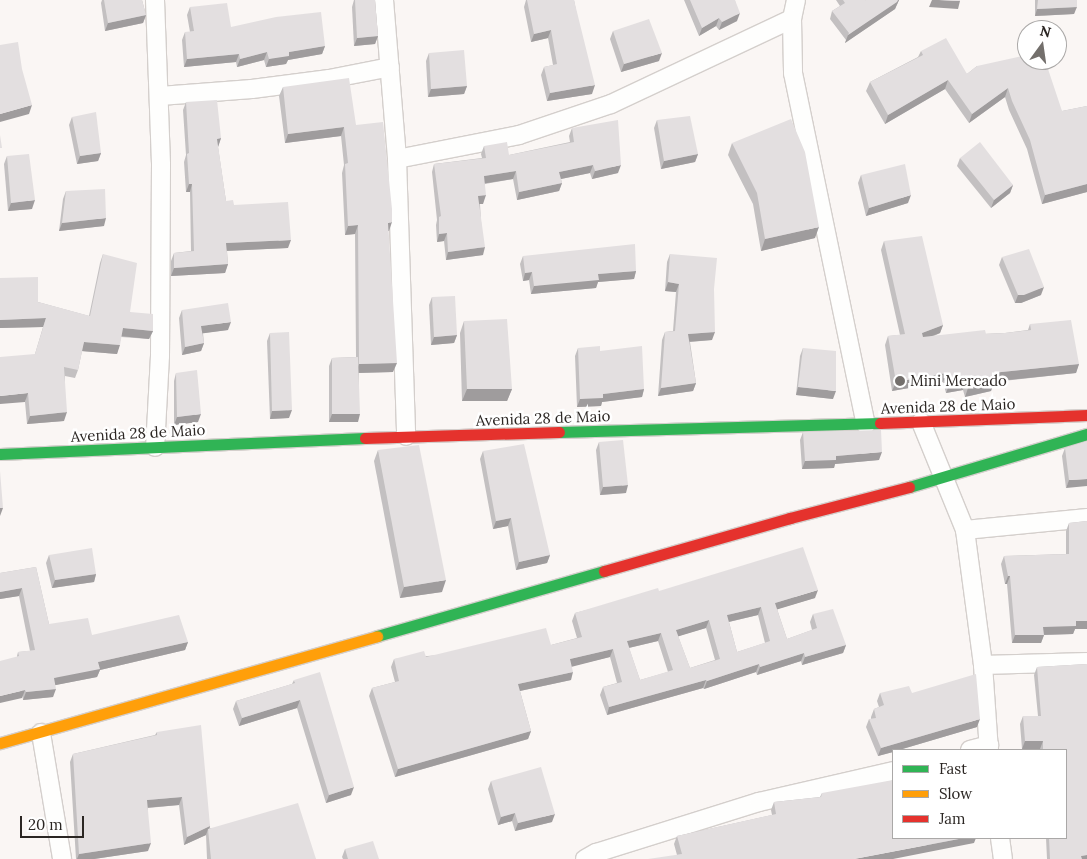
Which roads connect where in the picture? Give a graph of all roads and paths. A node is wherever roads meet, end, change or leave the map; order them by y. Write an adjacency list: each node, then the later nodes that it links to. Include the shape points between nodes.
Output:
1 (155, 0): 6 (street)
2 (384, 0): 5 (street)
3 (796, 0): 4 (street)
4 (792, 19): 7 (street, via 611,104 519,135); 10 (street, via 793,73)
5 (390, 67): 6 (street, via 252,89); 7 (street)
6 (160, 96): 13 (street, via 160,337)
7 (396, 159): 12 (street)
8 (1087, 415): 9 (street, Avenida 28 de Maio)
9 (921, 422): 10 (street, Avenida 28 de Maio); 15 (street)
10 (866, 424): 12 (street, Avenida 28 de Maio)
11 (1087, 434): 15 (street)
12 (406, 436): 13 (street, Avenida 28 de Maio)
13 (155, 447): 14 (street, Avenida 28 de Maio)
14 (0, 454)
15 (945, 478): 17 (street); 20 (street, via 790,518)
16 (1087, 518): 17 (street)
17 (965, 530): 19 (street)
18 (1087, 662): 19 (street)
19 (983, 665): 22 (street)
20 (41, 733): 21 (street); 25 (street)
21 (0, 743)
22 (989, 748)
23 (892, 771): 26 (street, via 759,802)
24 (1000, 839): 27 (street)
25 (62, 859)
26 (585, 859)
27 (1003, 859)

